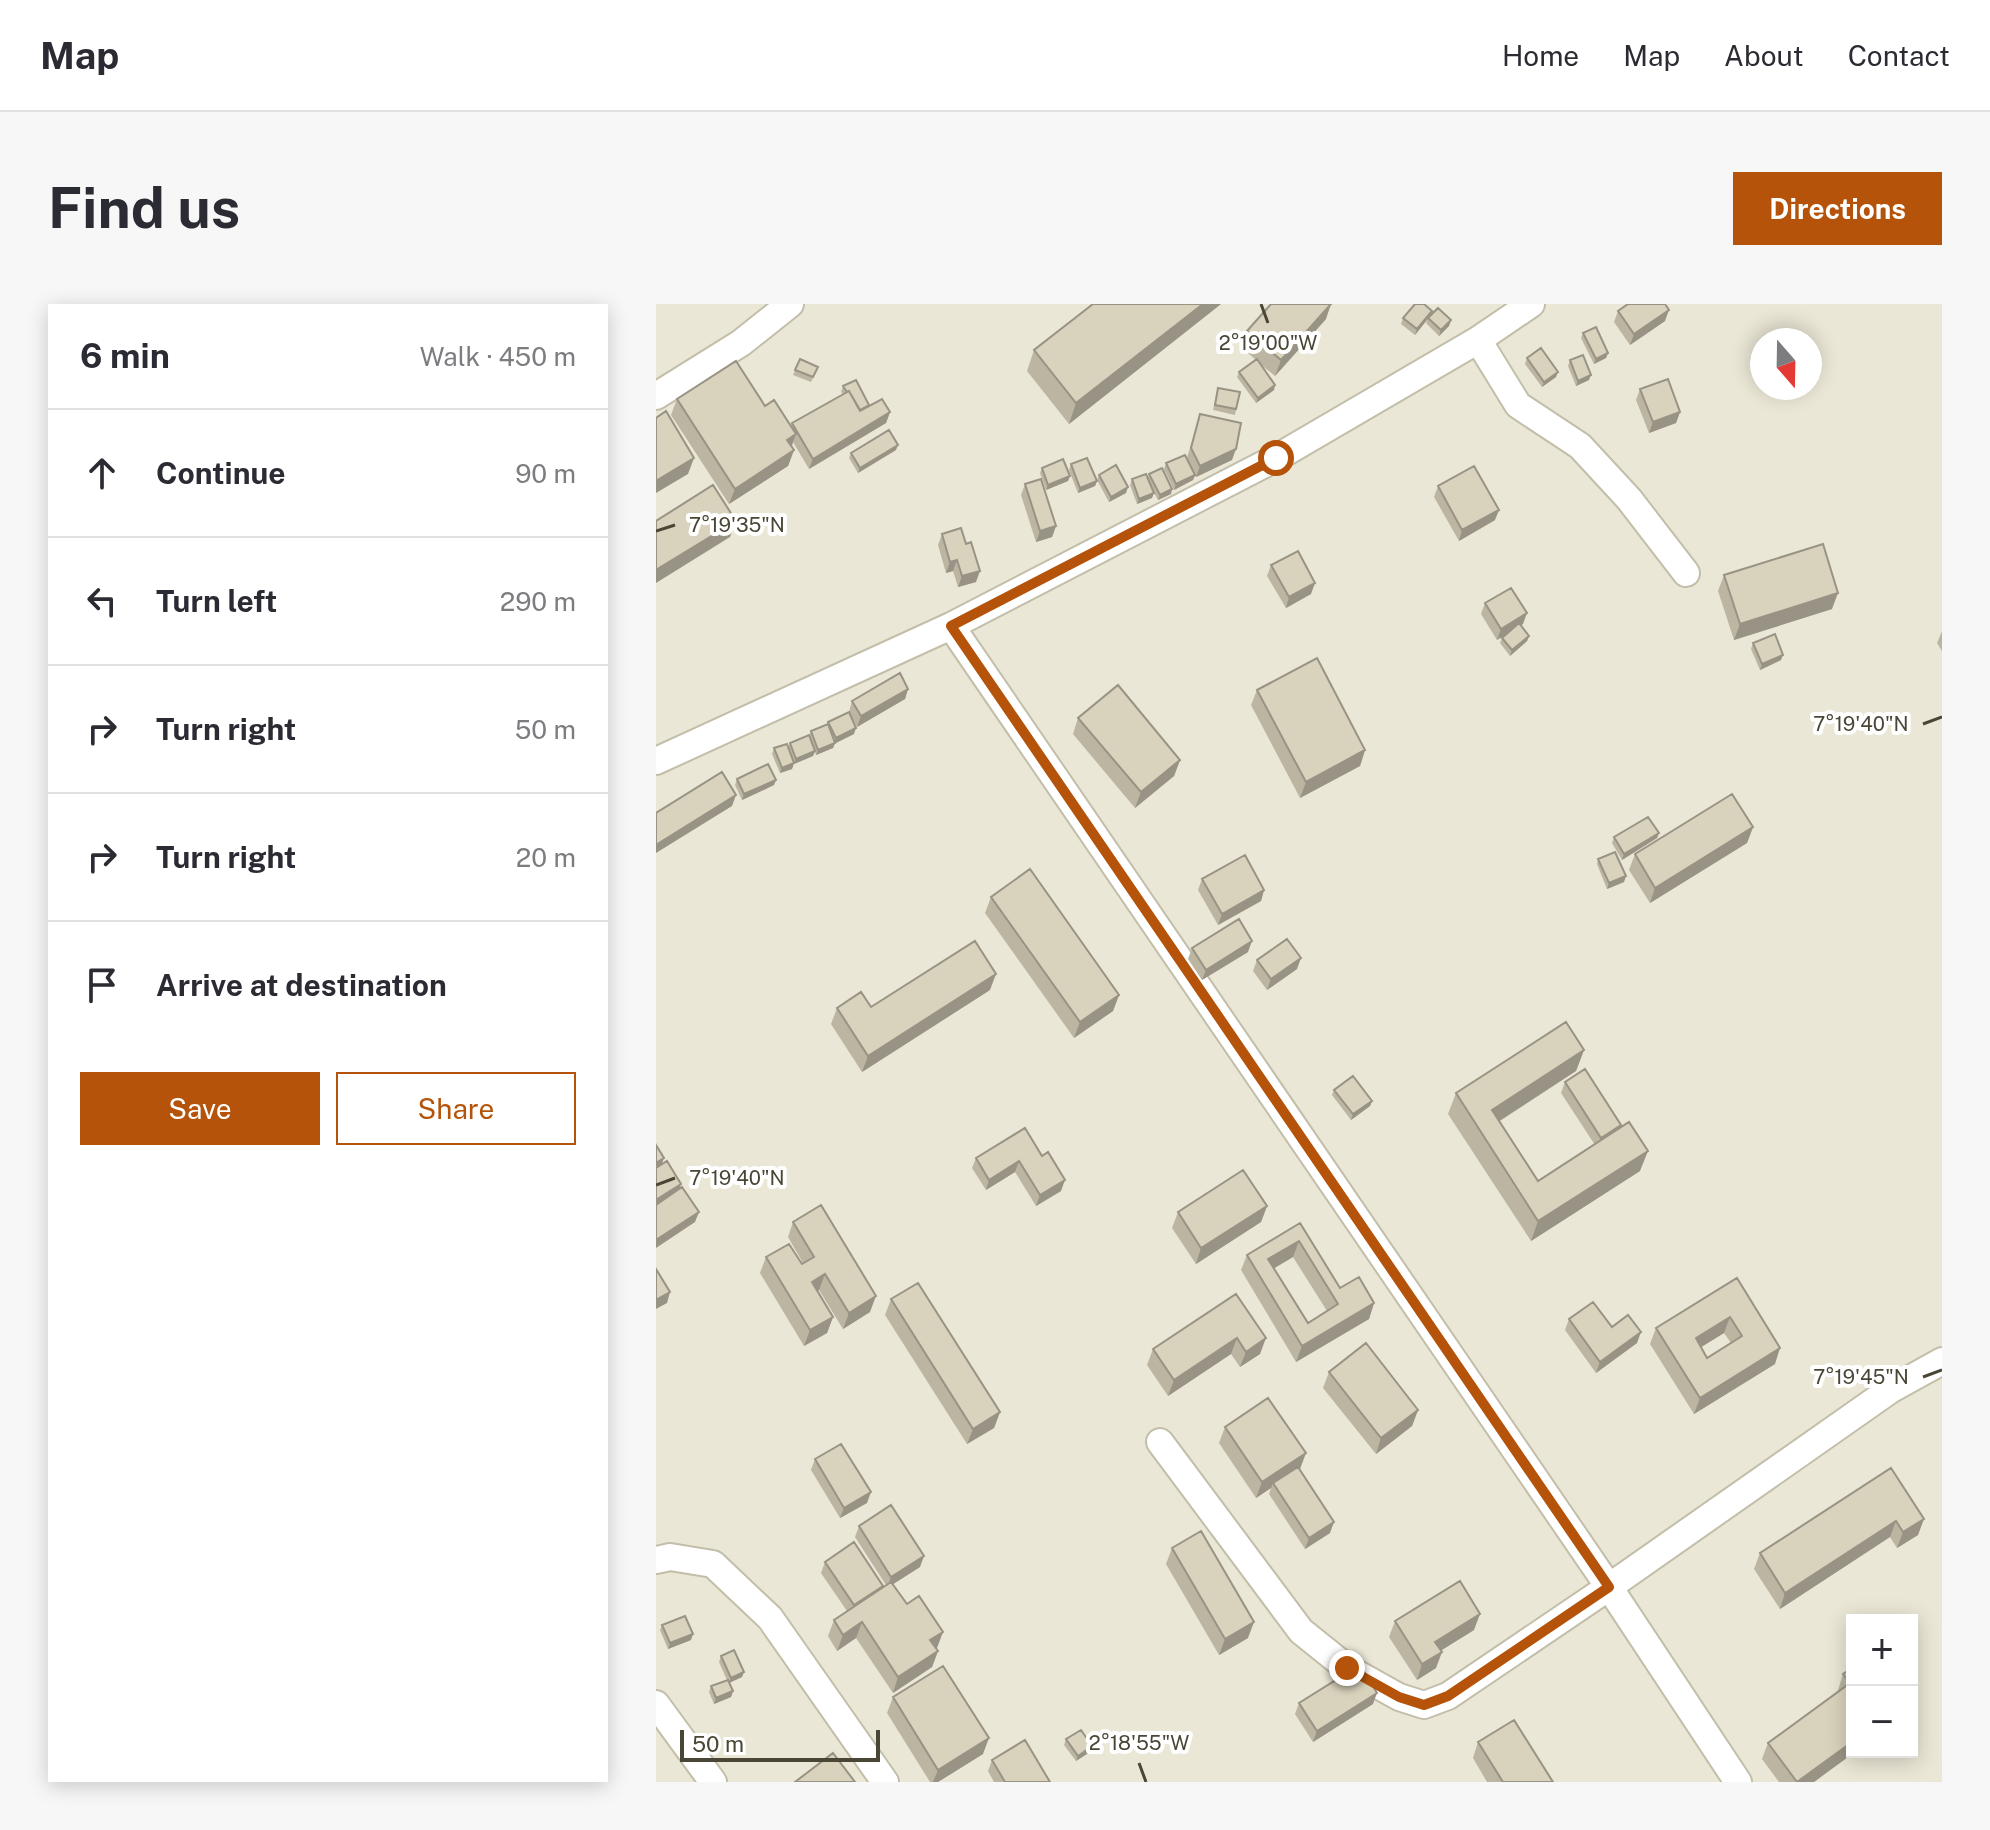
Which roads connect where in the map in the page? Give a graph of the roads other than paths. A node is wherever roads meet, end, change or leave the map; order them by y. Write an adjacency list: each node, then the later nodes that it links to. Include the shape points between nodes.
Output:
1 (790, 304): 4 (street, via 741,343)
2 (1531, 304): 3 (street)
3 (1478, 340): 5 (street, via 1518,405 1580,446); 6 (street, via 1276,458)
4 (656, 396)
5 (1686, 573)
6 (951, 626): 7 (street); 11 (street)
7 (656, 761)
8 (1942, 1361): 11 (street, via 1890,1390)
9 (1160, 1442): 11 (street, via 1301,1631 1347,1668 1399,1697 1424,1705 1448,1696)
10 (656, 1560): 14 (street, via 713,1564 770,1618)
11 (1609, 1587): 15 (street)
12 (656, 1704): 13 (street)
13 (713, 1782)
14 (885, 1782)
15 (1738, 1782)

